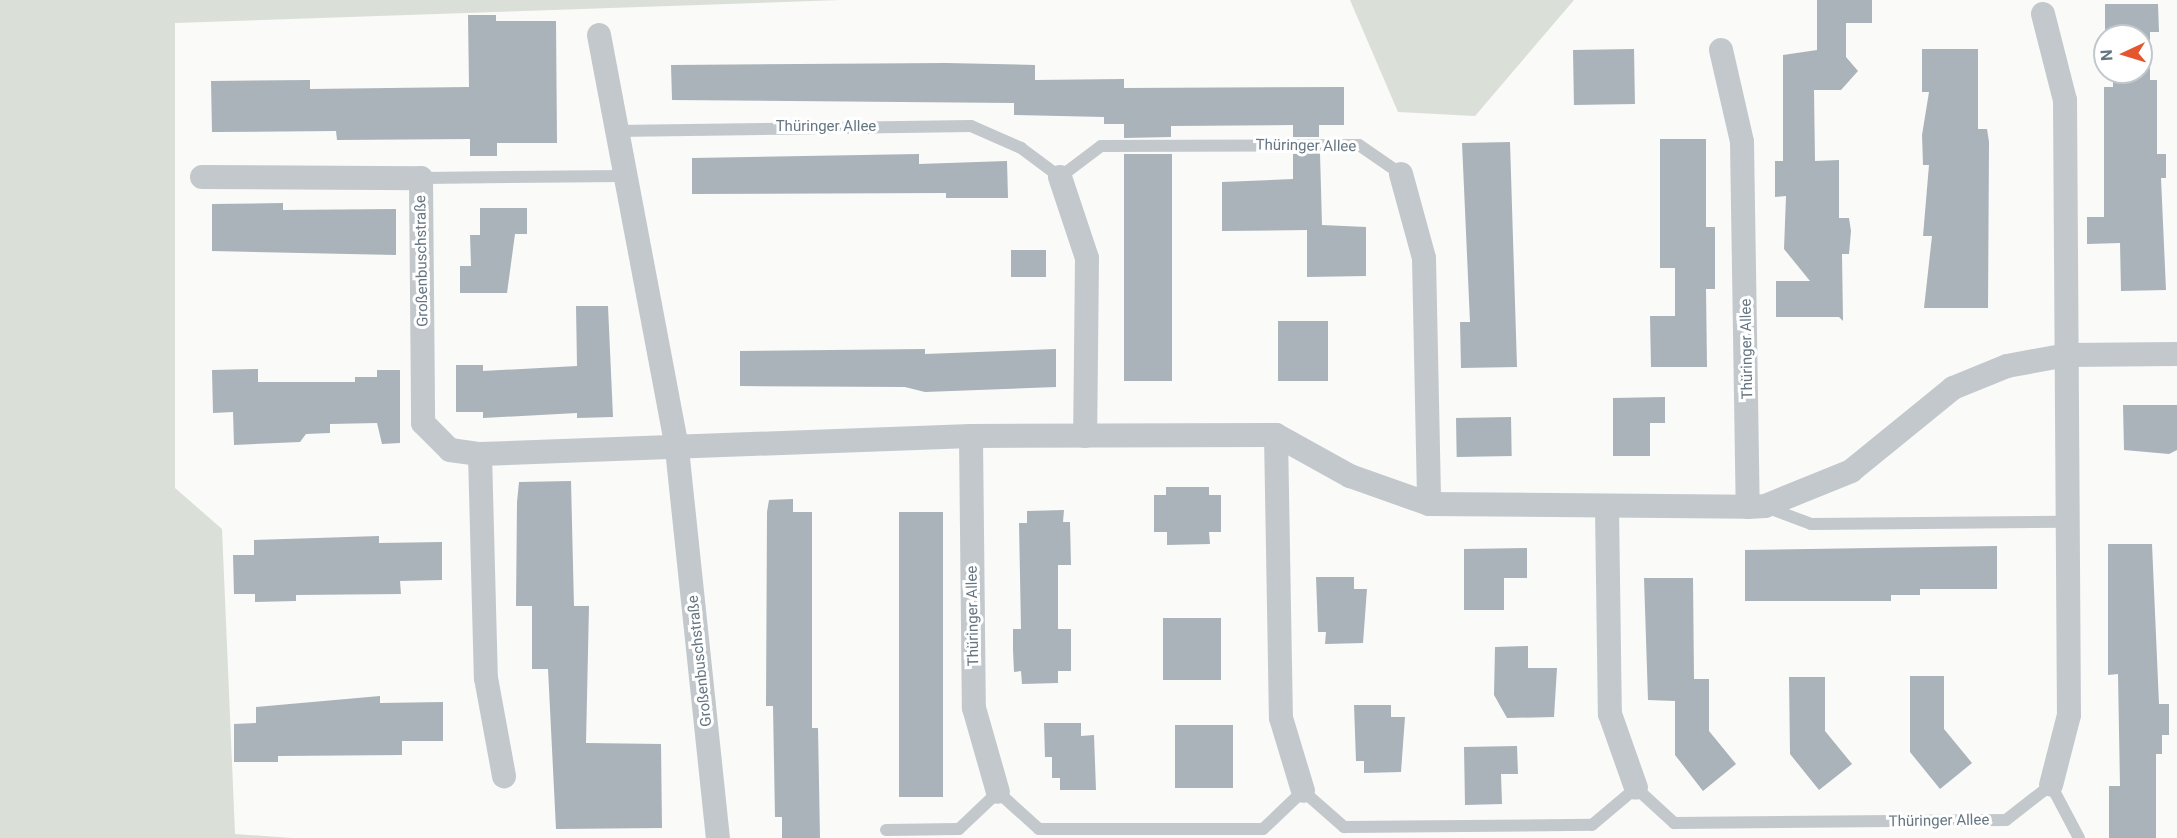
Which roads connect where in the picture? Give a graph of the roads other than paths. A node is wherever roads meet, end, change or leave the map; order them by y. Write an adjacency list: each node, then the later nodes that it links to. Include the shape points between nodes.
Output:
1 (2043, 14): 11 (street, via 2065,100)
2 (598, 35): 4 (street, Großenbuschstraße)
3 (1721, 50): 18 (street, Thüringer Allee, via 1742,142)
4 (613, 131): 6 (street, Großenbuschstraße); 8 (lane, Thüringer Allee, via 971,126 1021,148)
5 (1401, 174): 8 (lane, Thüringer Allee, via 1359,145 1101,146); 17 (street, Thüringer Allee, via 1424,258)
6 (623, 176): 9 (lane); 15 (street, Großenbuschstraße)
7 (202, 177): 9 (street, Großenbuschstraße)
8 (1060, 177): 14 (street, via 1087,258)
9 (421, 178): 16 (street, Großenbuschstraße, via 423,423 450,450)
10 (2177, 354): 11 (street)
11 (2067, 355): 18 (street, via 2007,366 1953,388 1851,471); 20 (street)
12 (1276, 435): 14 (street); 17 (street, via 1350,476); 24 (street, via 1281,718)
13 (971, 436): 14 (street); 15 (street); 25 (street, Thüringer Allee, via 974,708)
14 (1085, 436)
15 (677, 449): 16 (street, Großenbuschstraße); 27 (street, Großenbuschstraße)
16 (480, 454): 21 (street, via 486,678)
17 (1429, 504): 19 (street)
18 (1757, 507): 19 (street); 20 (lane, via 1811,524)
19 (1607, 508): 23 (street, Thüringer Allee, via 1610,714)
20 (2064, 522): 22 (street, via 2069,715)
21 (504, 776)
22 (2051, 785): 23 (lane, Thüringer Allee, via 2006,820 1674,823); 28 (lane)
23 (1636, 788): 24 (lane, via 1592,825 1344,827)
24 (1303, 791): 25 (lane, via 1263,829 1039,829)
25 (998, 792): 26 (lane, via 959,829)
26 (886, 830)
27 (718, 838)
28 (2079, 838)

